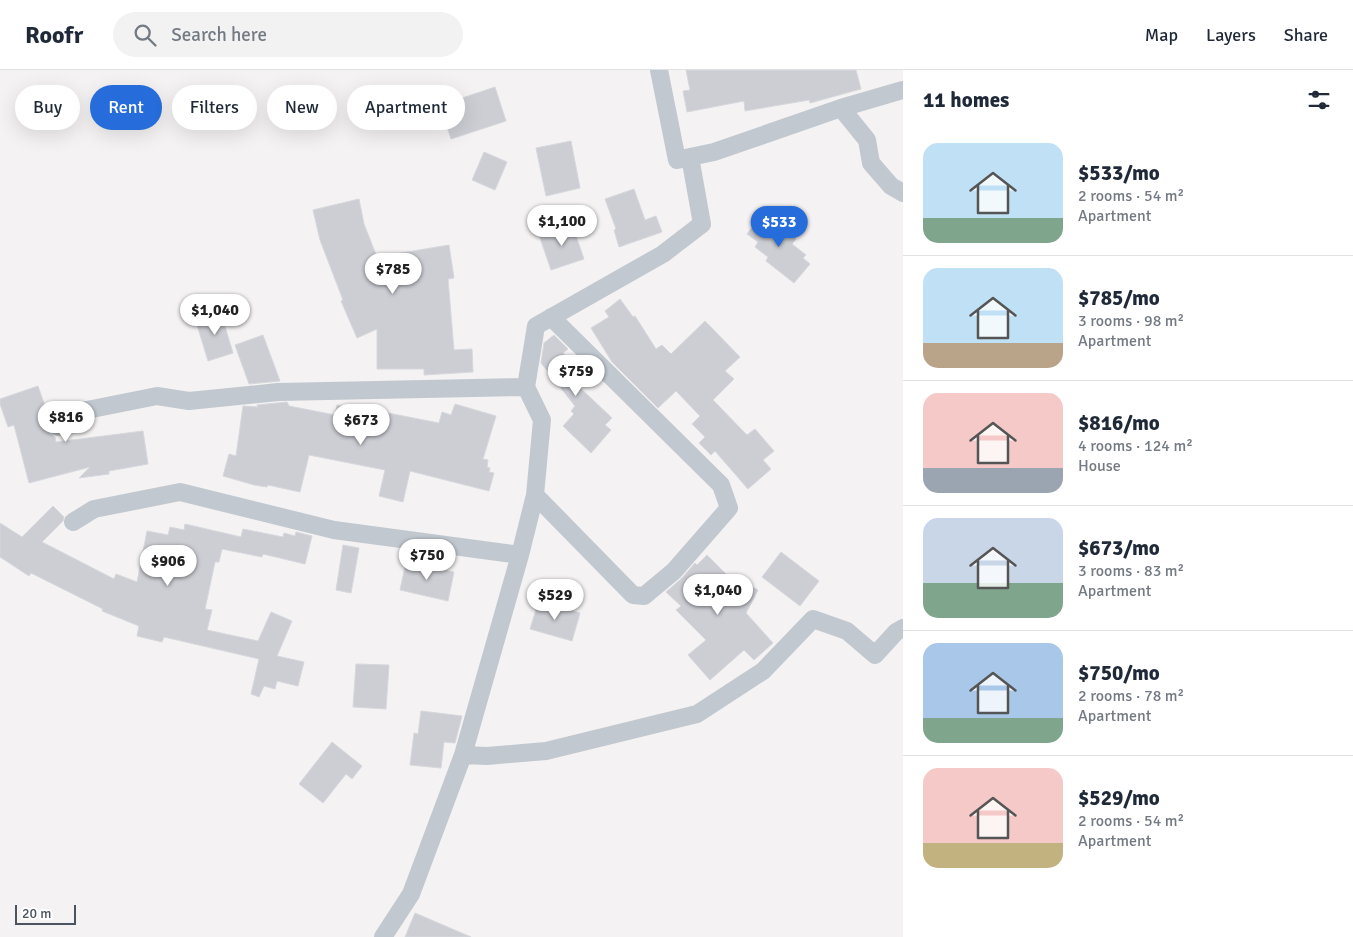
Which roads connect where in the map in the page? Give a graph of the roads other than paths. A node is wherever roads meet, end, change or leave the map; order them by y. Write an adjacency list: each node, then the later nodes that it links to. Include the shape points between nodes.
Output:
1 (659, 70): 4 (street, via 677,160)
2 (903, 90): 3 (street)
3 (841, 108): 4 (street, via 714,152); 5 (street, via 867,140 871,163 891,186)
4 (690, 157): 6 (street, via 702,224 664,254)
5 (903, 193)
6 (551, 318): 7 (street, via 536,326); 9 (street, via 721,485 729,508 674,571 644,596 633,595)
7 (526, 387): 8 (street, via 278,392 189,401 157,396 82,411 65,417); 9 (street, via 542,420)
8 (58, 427)
9 (535, 495): 11 (street)
10 (73, 522): 11 (street, via 94,509 180,492 334,530)
11 (520, 555): 13 (street)
12 (903, 628): 13 (street, via 875,655 847,630 813,619 763,671 697,714 546,750 487,756)
13 (463, 754): 14 (street, via 411,894)
14 (384, 937)

